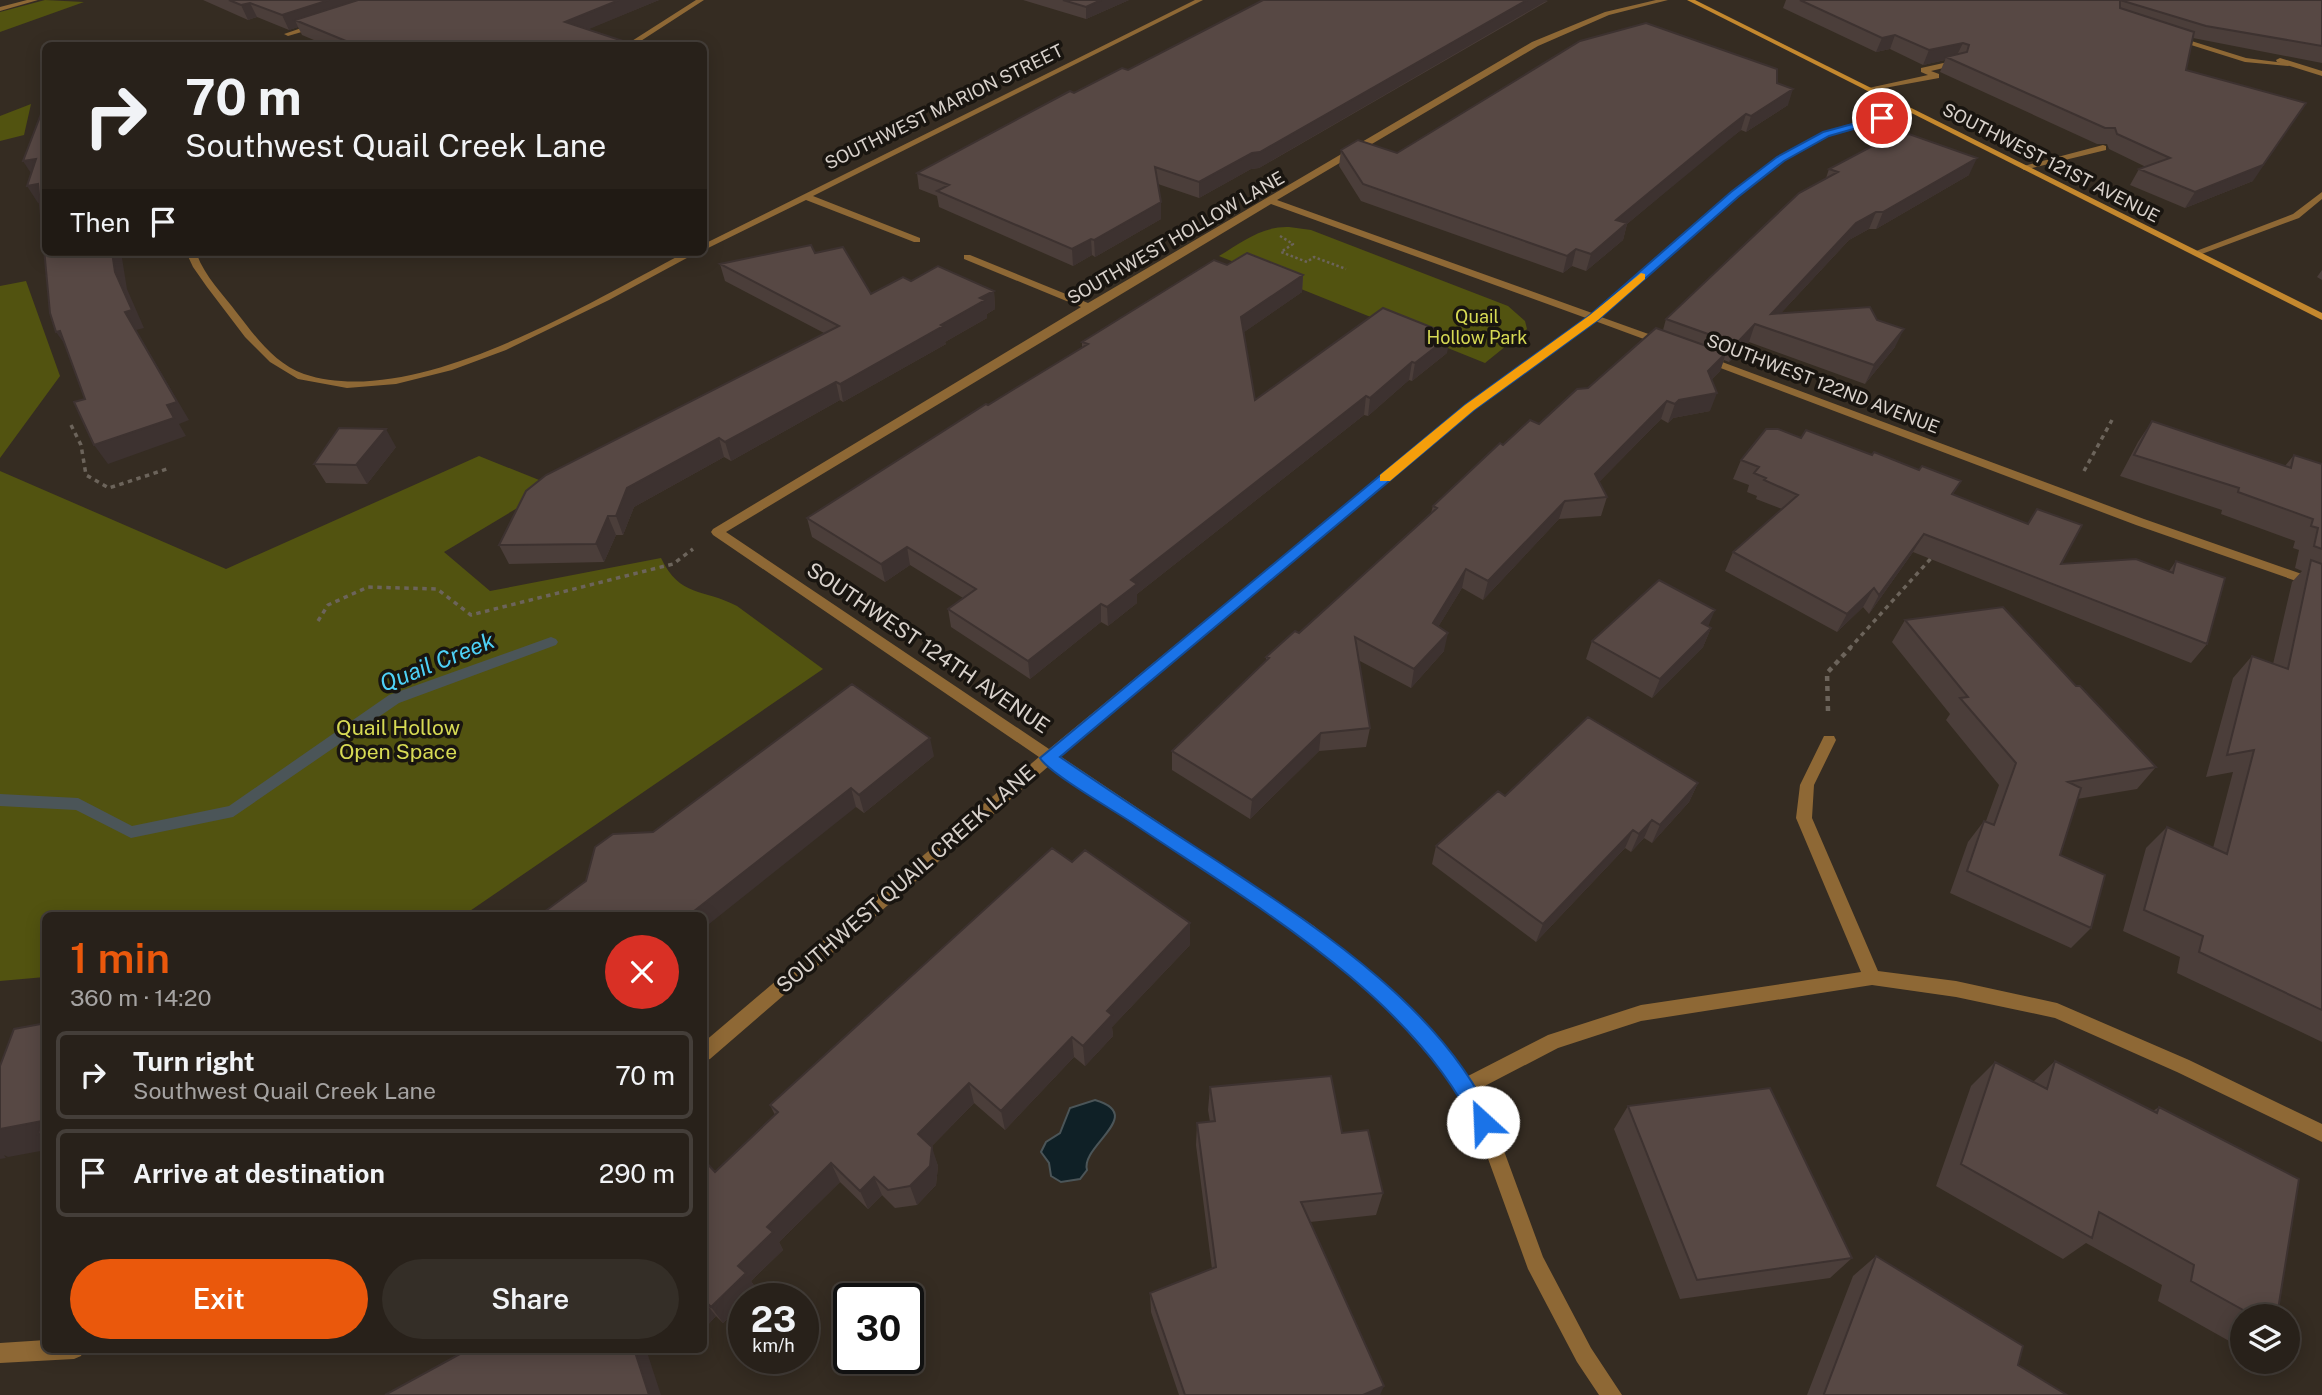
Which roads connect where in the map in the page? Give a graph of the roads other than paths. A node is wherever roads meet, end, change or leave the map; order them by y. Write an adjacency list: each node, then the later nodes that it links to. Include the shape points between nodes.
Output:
1 (36, 0): 6 (street)
2 (701, 0): 10 (street)
3 (1200, 0): 18 (street, SOUTHWEST MARION STREET)
4 (1665, 0): 19 (street, SOUTHWEST HOLLOW LANE, via 1607,13 1535,44)
5 (1690, 0): 13 (main road, SOUTHWEST 121ST AVENUE)
6 (0, 9)
7 (324, 23): 8 (street)
8 (288, 34)
9 (2168, 35): 12 (street, via 2245,60 2284,62)
10 (633, 42)
11 (1957, 62): 13 (street, via 1924,70 1937,76)
12 (2322, 74)
13 (1868, 89): 14 (main road, SOUTHWEST 121ST AVENUE)
14 (1912, 112): 16 (main road, SOUTHWEST 121ST AVENUE); 27 (street, SOUTHWEST QUAIL CREEK LANE, via 1826,134 1780,159)
15 (2103, 148): 16 (street)
16 (2024, 167): 22 (main road, SOUTHWEST 121ST AVENUE)
17 (2322, 195): 22 (street, via 2296,216)
18 (805, 196): 20 (street); 21 (street, SOUTHWEST MARION STREET)
19 (1272, 201): 26 (street, SOUTHWEST HOLLOW LANE); 27 (street, SOUTHWEST 122ND AVENUE)
20 (917, 240)
21 (707, 245)
22 (2196, 253): 28 (main road, SOUTHWEST 121ST AVENUE)
23 (194, 256): 24 (street, via 267,354 300,376 349,385 398,382 439,372 498,349)
24 (685, 256)
25 (967, 257): 26 (street)
26 (1089, 307): 31 (street, SOUTHWEST HOLLOW LANE)
27 (1594, 317): 29 (street, SOUTHWEST 122ND AVENUE); 34 (street, SOUTHWEST QUAIL CREEK LANE, via 1469,408)
28 (2322, 317)
29 (1678, 349)
30 (1691, 354): 32 (street, SOUTHWEST 122ND AVENUE)
31 (717, 532): 34 (street, SOUTHWEST 124TH AVENUE)
32 (2322, 586)
33 (1829, 740): 35 (street, via 1807,785 1804,818)
34 (1048, 758): 36 (street, SOUTHWEST QUAIL CREEK LANE); 37 (street, SOUTHWEST 124TH AVENUE, via 1308,932 1393,1003)
35 (1872, 978): 37 (street, via 1641,1013 1554,1041); 38 (street, via 1956,989 2057,1011)
36 (707, 1050)
37 (1466, 1086): 41 (street, SOUTHWEST 124TH AVENUE, via 1492,1140 1535,1262)
38 (2322, 1133)
39 (42, 1351): 40 (street)
40 (0, 1353)
41 (1611, 1395)

